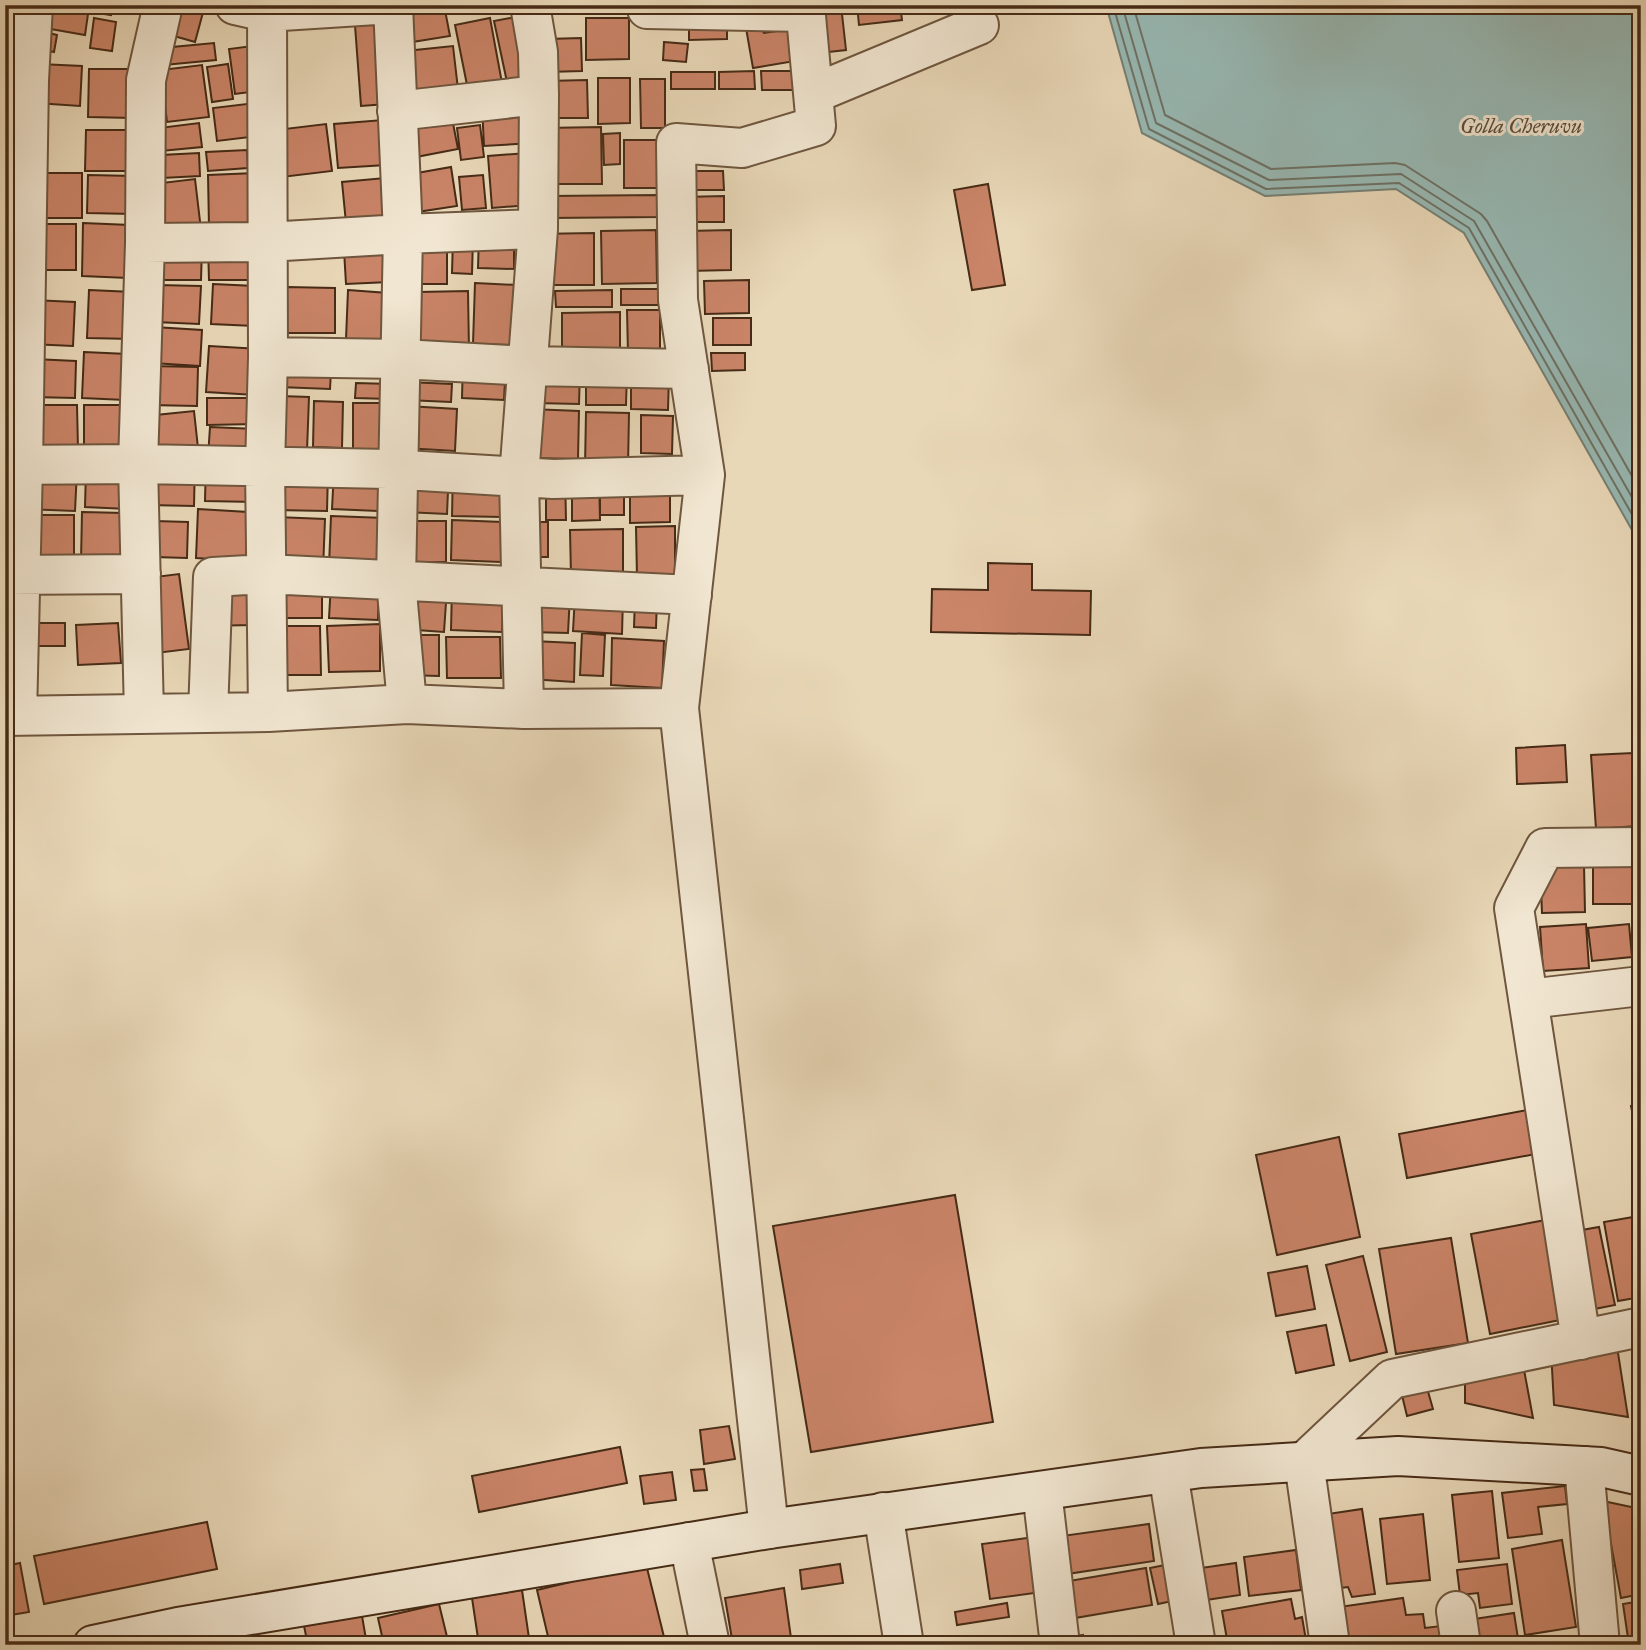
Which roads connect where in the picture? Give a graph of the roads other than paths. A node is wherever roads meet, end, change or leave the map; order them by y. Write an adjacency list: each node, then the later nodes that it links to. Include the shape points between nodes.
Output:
1 (33, 5): 22 (street)
2 (163, 5): 16 (street, via 146,80)
3 (376, 5): 6 (street)
4 (393, 5): 12 (street)
5 (530, 5): 11 (street)
6 (256, 8): 15 (street)
7 (647, 9): 8 (street)
8 (806, 9): 10 (street)
9 (979, 25): 10 (street)
10 (813, 94): 20 (street, via 816,126 742,148 676,143 678,300)
11 (539, 95): 12 (street); 13 (street)
12 (397, 111): 14 (street)
13 (537, 229): 14 (street); 19 (street)
14 (403, 234): 15 (street); 18 (street)
15 (267, 242): 16 (street); 17 (street)
16 (145, 243): 21 (street)
17 (268, 356): 18 (street); 23 (street)
18 (401, 359): 19 (street); 24 (street)
19 (528, 366): 20 (street); 26 (street)
20 (689, 369): 25 (street)
21 (139, 464): 22 (street); 23 (street); 27 (street)
22 (14, 465): 29 (street)
23 (265, 467): 24 (street); 28 (street)
24 (399, 470): 26 (street); 30 (street)
25 (705, 475): 26 (street); 32 (street)
26 (519, 477): 31 (street)
27 (141, 574): 29 (street); 38 (street)
28 (266, 574): 30 (street); 36 (street); 37 (street, via 212,577)
29 (13, 575): 39 (street)
30 (397, 581): 31 (street); 33 (street)
31 (522, 588): 32 (street); 35 (street)
32 (692, 595): 34 (street)
33 (407, 704): 35 (street); 36 (street)
34 (679, 708): 35 (street); 51 (street)
35 (524, 709)
36 (268, 712): 37 (street)
37 (208, 713): 38 (street)
38 (144, 714): 39 (street)
39 (11, 716)
40 (1641, 847): 42 (street, via 1545,848 1514,908)
41 (1641, 986): 42 (street)
42 (1528, 999): 44 (street)
43 (1641, 1327): 44 (street)
44 (1581, 1340): 45 (street, via 1392,1379)
45 (1304, 1462): 46 (street, via 1398,1455); 47 (street); 58 (street)
46 (1584, 1466): 48 (street); 59 (street)
47 (1168, 1473): 49 (street); 57 (street)
48 (1641, 1476)
49 (1042, 1491): 50 (street); 56 (street)
50 (883, 1512): 51 (street); 55 (street)
51 (769, 1528): 52 (street)
52 (689, 1542): 53 (street); 54 (street)
53 (93, 1645)
54 (710, 1645)
55 (904, 1645)
56 (1060, 1645)
57 (1196, 1645)
58 (1330, 1645)
59 (1600, 1645)

